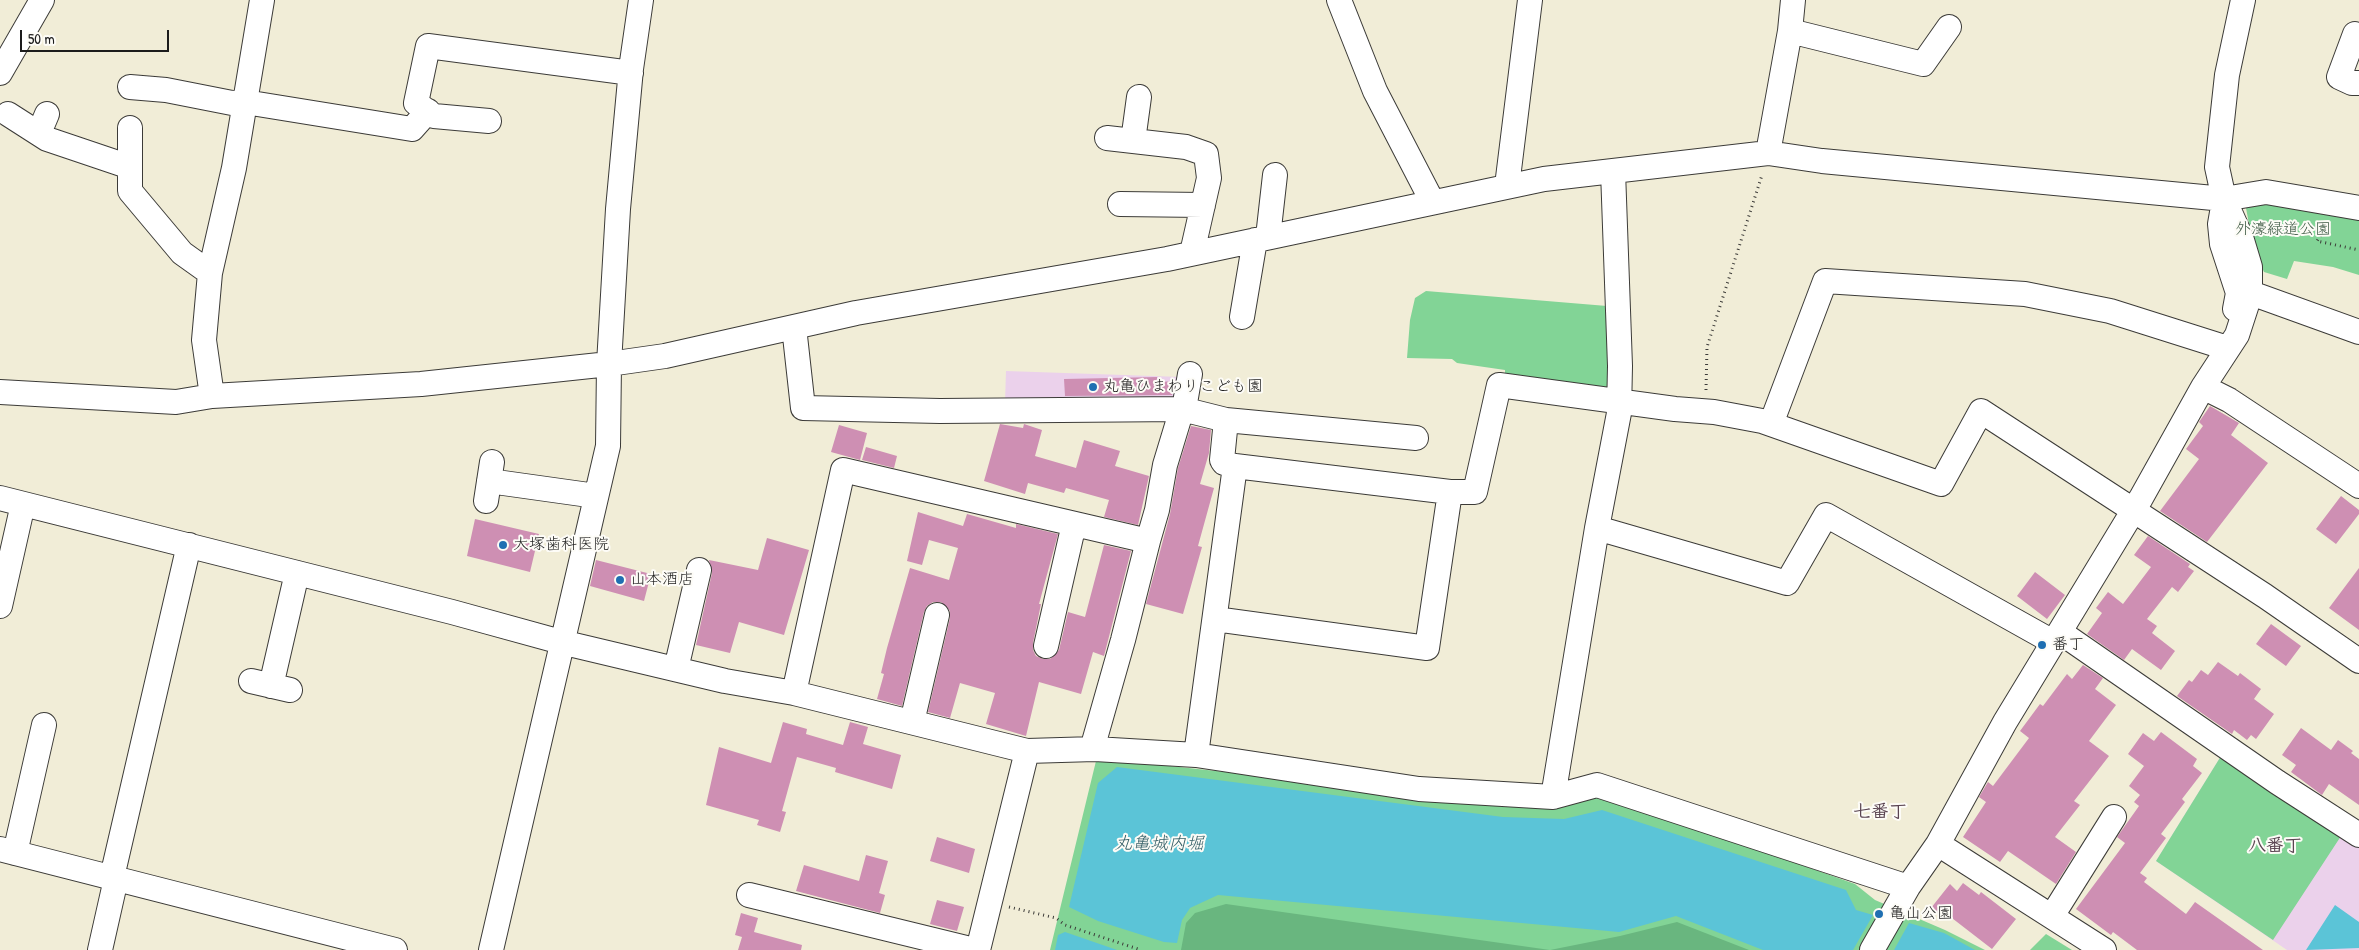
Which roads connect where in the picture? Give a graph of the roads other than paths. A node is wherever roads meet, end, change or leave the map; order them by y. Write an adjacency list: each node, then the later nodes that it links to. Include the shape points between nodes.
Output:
1 (42, 0): 11 (street)
2 (262, 0): 16 (street)
3 (641, 0): 12 (street)
4 (1340, 0): 29 (street, via 1375,91)
5 (1793, 0): 9 (street)
6 (2243, 0): 28 (street, via 2226,75 2219,142 2217,168)
7 (1536, 6): 27 (street, via 1511,77)
8 (1949, 27): 9 (street, via 1923,64)
9 (1790, 31): 23 (street)
10 (2355, 34): 13 (street, via 2339,77)
11 (0, 73)
12 (631, 73): 17 (street, via 428,46 416,102); 41 (street, via 618,209)
13 (2359, 83)
14 (130, 87): 16 (street, via 166,90 232,103)
15 (1139, 96): 22 (street)
16 (245, 102): 17 (street, via 412,129); 35 (street)
17 (428, 111): 19 (street, via 434,116)
18 (8, 114): 24 (street, via 43,124 47,138)
19 (489, 121)
20 (130, 128): 24 (street)
21 (1107, 138): 22 (street)
22 (1133, 141): 31 (street, via 1186,147 1206,154 1210,178)
23 (1768, 153): 25 (street); 28 (street, via 1822,161)
24 (130, 167): 35 (street, via 130,191 125,200 182,253)
25 (1613, 171): 27 (street); 46 (street)
26 (1275, 175): 33 (street)
27 (1507, 186): 29 (street)
28 (2224, 199): 32 (street, via 2266,192); 36 (street, via 2220,224 2222,244)
29 (1432, 201): 33 (street)
30 (1120, 204): 31 (street)
31 (1203, 205): 34 (street)
32 (2348, 206)
33 (1261, 238): 34 (street); 37 (street)
34 (1192, 253): 38 (street, via 856,313)
35 (210, 273): 45 (street, via 204,340)
36 (2244, 290): 39 (street); 40 (street, via 2238,293)
37 (1242, 317)
38 (794, 328): 41 (street, via 665,356); 47 (street, via 803,408 940,411)
39 (2359, 332)
40 (2227, 348): 43 (street); 49 (street, via 2110,310 2025,294 1826,281)
41 (609, 364): 45 (street, via 420,384); 55 (street, via 608,446)
42 (1190, 374): 47 (street)
43 (2203, 387): 53 (street, via 2229,400); 58 (street)
44 (0, 392): 45 (street, via 176,402)
45 (212, 396)
46 (1619, 400): 49 (street, via 1705,411); 54 (street, via 1499,385 1475,492); 60 (street)
47 (1183, 409): 48 (street); 61 (street, via 1165,465)
48 (1226, 420): 50 (street); 51 (street, via 1222,460)
49 (1771, 424): 58 (street, via 1941,484 1981,411)
50 (1416, 438)
51 (1235, 466): 54 (street); 67 (street)
52 (489, 481): 55 (street)
53 (2359, 486)
54 (1450, 492): 67 (street, via 1427,648)
55 (596, 496): 69 (street)
56 (0, 498): 57 (street)
57 (23, 504): 62 (street); 65 (street)
58 (2133, 510): 68 (street); 71 (street)
59 (1074, 524): 61 (street); 70 (street); 74 (street, via 843,470)
60 (1597, 528): 68 (street, via 1787,583 1826,515); 80 (street)
61 (1148, 541): 77 (street)
62 (189, 545): 64 (street); 85 (street)
63 (699, 570): 72 (street)
64 (297, 572): 69 (street); 73 (street)
65 (0, 606)
66 (936, 616): 75 (street)
67 (1215, 619): 79 (street)
68 (2056, 637): 82 (street); 83 (street)
69 (561, 642): 72 (street); 91 (street)
70 (1046, 646)
71 (2359, 661)
72 (676, 669): 74 (street)
73 (270, 686)
74 (794, 693): 75 (street)
75 (912, 722): 78 (street)
76 (44, 725): 84 (street)
77 (1092, 749): 78 (street); 79 (street)
78 (1027, 750): 93 (street)
79 (1196, 756): 80 (street, via 1419,789)
80 (1554, 797): 86 (street, via 1597,785)
81 (2114, 817): 88 (street)
82 (2359, 835)
83 (1938, 844): 86 (street); 88 (street)
84 (7, 851): 85 (street)
85 (114, 878): 89 (street); 90 (street)
86 (1908, 887): 94 (street)
87 (749, 895): 92 (street)
88 (2052, 916): 95 (street)
89 (100, 950)
90 (395, 950)
91 (491, 950)
92 (974, 950)
93 (978, 950)
94 (1872, 950)
95 (2104, 950)

